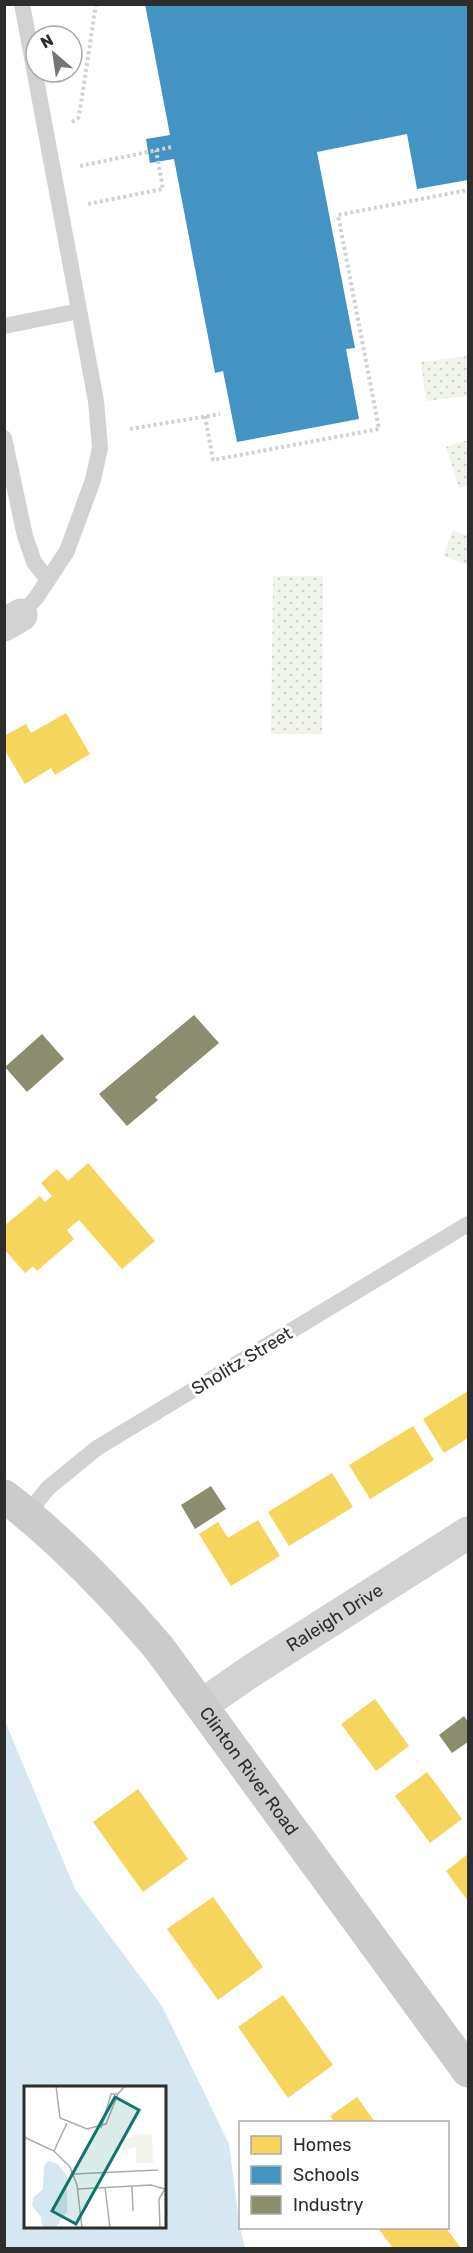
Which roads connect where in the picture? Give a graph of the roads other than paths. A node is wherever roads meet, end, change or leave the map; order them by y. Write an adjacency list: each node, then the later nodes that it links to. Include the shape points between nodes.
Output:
1 (22, 4): 2 (lane)
2 (79, 311): 3 (lane); 5 (lane, via 96,401 100,448 93,480 67,551)
3 (4, 326)
4 (4, 438): 5 (lane, via 25,536 34,562)
5 (48, 580): 6 (lane)
6 (13, 620)
7 (468, 1224): 8 (lane, Sholitz Street, via 97,1448 48,1488)
8 (16, 1505): 10 (street, Clinton River Road, via 105,1585)
9 (468, 1533): 10 (street, Raleigh Drive)
10 (202, 1705): 11 (street, Clinton River Road)
11 (468, 2071)

